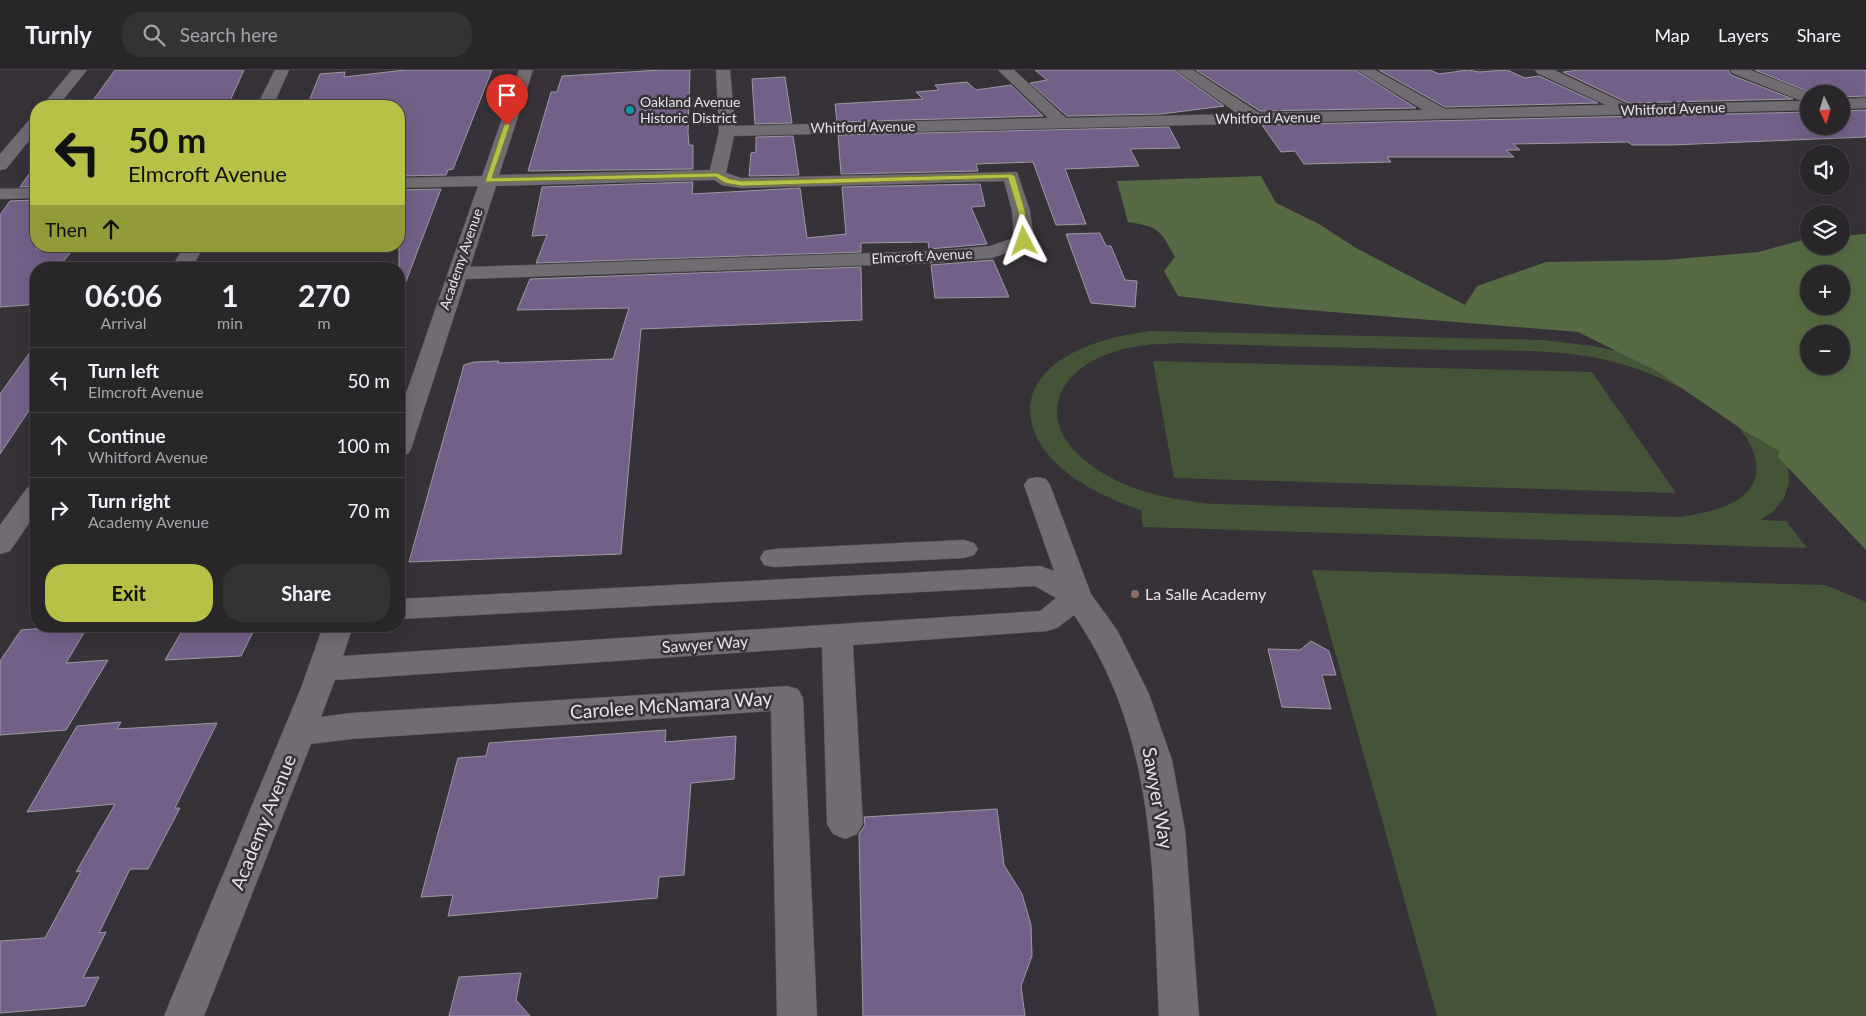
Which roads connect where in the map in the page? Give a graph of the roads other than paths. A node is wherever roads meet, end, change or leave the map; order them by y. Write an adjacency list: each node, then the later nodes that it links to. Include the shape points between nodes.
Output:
1 (80, 70): 11 (street)
2 (282, 70): 12 (street)
3 (526, 70): 24 (street, Academy Avenue)
4 (723, 70): 21 (street)
5 (1006, 70): 19 (street)
6 (1183, 70): 18 (street)
7 (1364, 70): 17 (street)
8 (1542, 70): 16 (street)
9 (1736, 70): 10 (street)
10 (1800, 95)
11 (55, 100)
12 (268, 100)
13 (1866, 103): 14 (street)
14 (1850, 104)
15 (1800, 105): 16 (street, Whitford Avenue)
16 (1628, 110): 17 (street, Whitford Avenue)
17 (1442, 114): 18 (street, Whitford Avenue)
18 (1255, 118): 19 (street, Whitford Avenue)
19 (1062, 123): 21 (street, Whitford Avenue)
20 (30, 129): 22 (street)
21 (726, 131): 23 (street)
22 (0, 165)
23 (717, 175): 24 (street); 28 (street, Elmcroft Avenue, via 741,183 1011,176 1021,211 1024,241 992,252 933,257)
24 (488, 180): 25 (street); 28 (street, Academy Avenue)
25 (405, 183)
26 (30, 193): 27 (street)
27 (0, 194)
28 (457, 273): 29 (street, Academy Avenue)
29 (405, 431)
30 (1038, 485): 37 (street)
31 (30, 502): 33 (street)
32 (30, 506): 34 (street)
33 (0, 507)
34 (0, 545)
35 (964, 549): 36 (street)
36 (774, 558)
37 (1077, 597): 38 (street, Sawyer Way, via 1040,576); 40 (street, Sawyer Way, via 1047,621); 46 (street, Sawyer Way, via 1106,638 1133,694 1155,760 1167,830)
38 (405, 609)
39 (336, 632): 41 (street, Academy Avenue)
40 (837, 635): 41 (street, Sawyer Way); 43 (street)
41 (324, 669): 42 (street, Academy Avenue)
42 (299, 733): 44 (street, Academy Avenue); 45 (street, Carolee McNamara Way, via 351,726 787,698)
43 (845, 824)
44 (184, 1016)
45 (797, 1016)
46 (1179, 1016)

